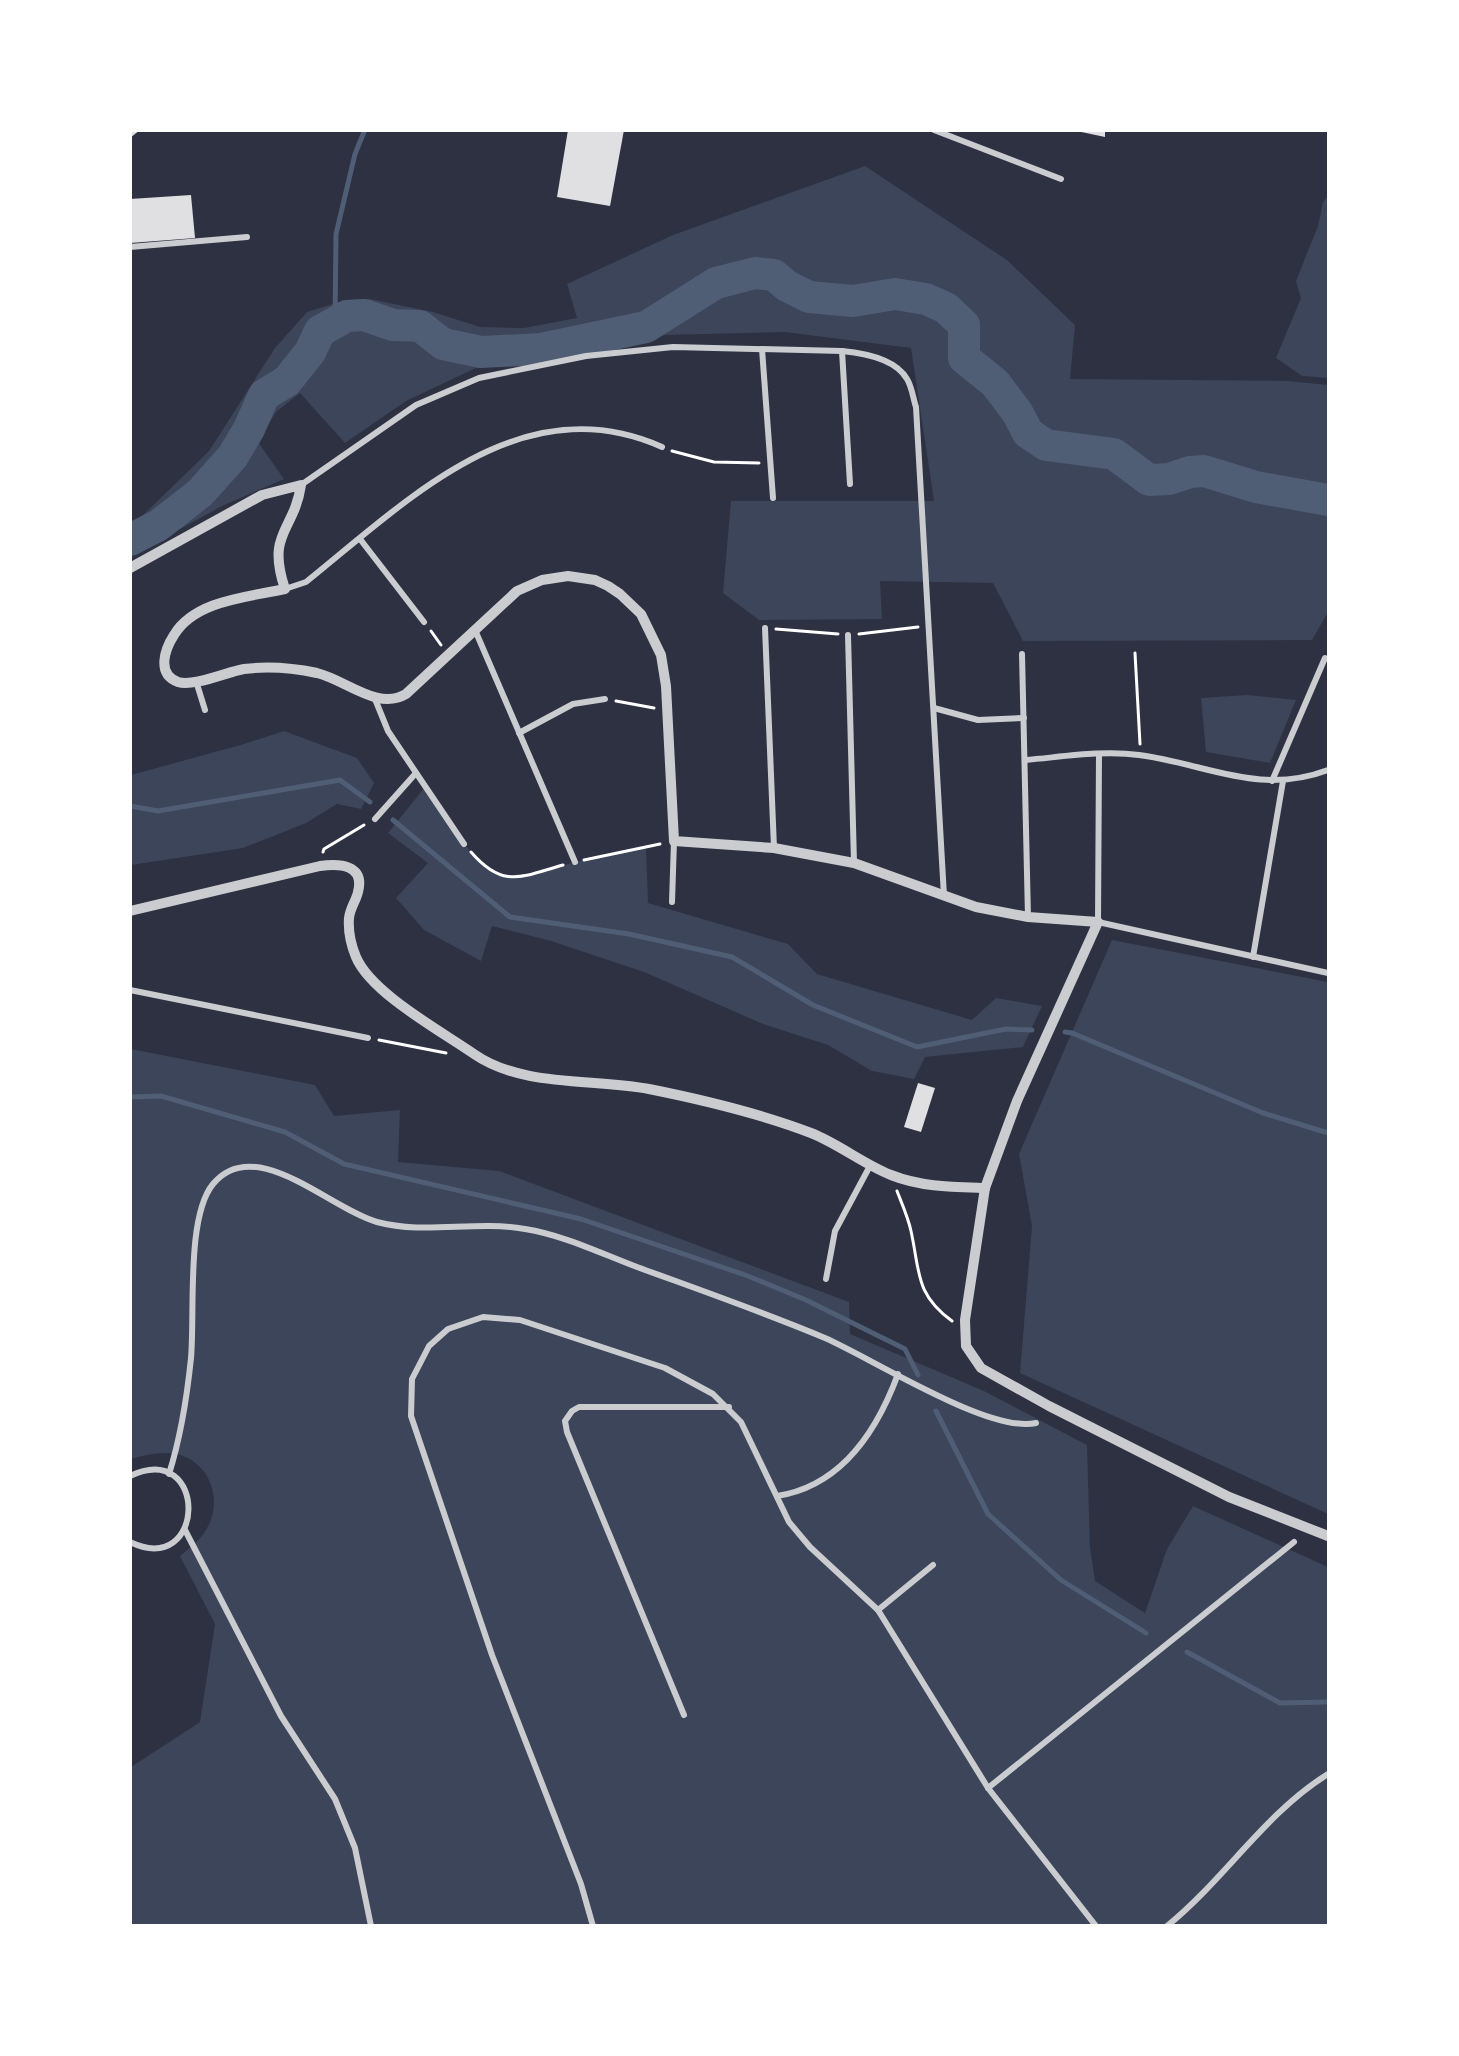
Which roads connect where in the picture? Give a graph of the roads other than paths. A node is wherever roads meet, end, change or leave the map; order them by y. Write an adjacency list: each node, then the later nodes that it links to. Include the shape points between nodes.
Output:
1 (934, 130): 2 (street)
2 (1061, 179)
3 (248, 237): 4 (street)
4 (130, 247)
5 (762, 349): 6 (street); 9 (street, via 629,350 479,378 416,405); 10 (street)
6 (842, 351): 8 (street); 23 (street, via 873,356 890,364 907,378 916,407)
7 (662, 447): 11 (street, via 632,435 601,429 562,430 516,440 451,469)
8 (850, 484)
9 (301, 485): 12 (street, via 262,495); 13 (street, via 278,551)
10 (773, 498)
11 (360, 539): 13 (street, via 306,582); 14 (street)
12 (130, 568)
13 (285, 589): 20 (street, via 225,603 185,621 164,655 167,672 179,683)
14 (424, 622)
15 (765, 628): 36 (street)
16 (475, 630): 21 (street, via 400,698); 26 (street); 34 (street, via 506,599 542,580 595,580 620,594 640,614 655,640 664,670)
17 (848, 635): 38 (street)
18 (1022, 654): 25 (street)
19 (1325, 658): 31 (street)
20 (200, 680): 21 (street, via 243,669 282,668 333,678); 24 (street)
21 (375, 699): 30 (street, via 388,731)
22 (605, 699): 26 (street, via 573,704)
23 (934, 708): 25 (street, via 978,720); 39 (street)
24 (205, 710)
25 (1024, 718): 28 (street)
26 (519, 733): 37 (street)
27 (1099, 754): 28 (street); 31 (street, via 1141,755 1244,779); 43 (street)
28 (1025, 760): 42 (street)
29 (1329, 770): 32 (street)
30 (416, 773): 33 (street); 35 (street)
31 (1272, 781): 32 (street)
32 (1282, 781): 44 (street)
33 (375, 819)
34 (674, 841): 36 (street); 40 (street)
35 (464, 844)
36 (774, 848): 38 (street)
37 (575, 862)
38 (854, 863): 39 (street)
39 (944, 896): 42 (street)
40 (672, 902)
41 (130, 911): 48 (street, via 320,866 350,867 358,877 358,894 349,916 350,930 356,956 368,978 483,1060 562,1082 646,1089 772,1119 814,1134)
42 (1028, 917): 43 (street)
43 (1098, 922): 44 (street); 49 (street, via 1017,1101)
44 (1253, 957): 45 (street)
45 (1329, 973)
46 (130, 990): 47 (street)
47 (368, 1038)
48 (871, 1164): 49 (street, via 890,1175 925,1185); 50 (street, via 835,1231)
49 (984, 1188): 58 (street, via 964,1330 966,1346 981,1368 1229,1497)
50 (826, 1279)
51 (898, 1374): 53 (street, via 983,1416 1015,1425); 54 (street, via 766,1314 547,1234 484,1224 397,1227 350,1213 276,1170 251,1166 228,1170 207,1193 198,1215 191,1356 184,1415); 56 (street, via 882,1414 851,1458 806,1488)
52 (729, 1407): 56 (street, via 741,1422); 63 (street, via 579,1407 565,1421); 67 (street, via 665,1368 520,1320 496,1316 459,1323 438,1337 422,1356 412,1379 410,1404 415,1428 492,1655 581,1884)
53 (1036, 1423)
54 (169, 1474): 55 (street, via 144,1470); 57 (street, via 181,1482 188,1494 190,1519)
55 (130, 1476)
56 (777, 1496): 62 (street, via 789,1522 810,1547)
57 (185, 1530): 59 (street, via 165,1546 153,1548); 66 (street, via 280,1716 335,1799 355,1848)
58 (1329, 1536)
59 (130, 1542)
60 (1294, 1542): 65 (street)
61 (933, 1565): 62 (street)
62 (878, 1610): 65 (street)
63 (684, 1715)
64 (1329, 1774): 69 (street, via 1284,1806)
65 (988, 1788): 68 (street)
66 (371, 1926)
67 (593, 1926)
68 (1096, 1926)
69 (1167, 1926)

